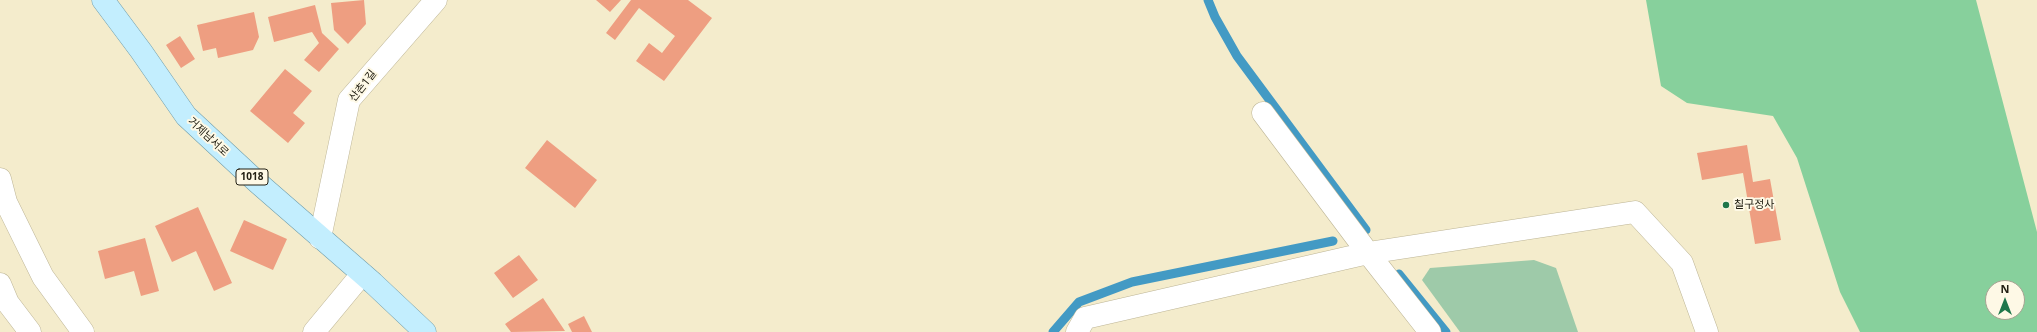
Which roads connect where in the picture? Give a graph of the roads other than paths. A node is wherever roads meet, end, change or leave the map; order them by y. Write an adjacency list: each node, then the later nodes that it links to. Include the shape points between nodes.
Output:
1 (103, 0): 5 (main road, 거제남서로 / 1018, via 186,116)
2 (436, 0): 5 (street, 산촌1길, via 349,100)
3 (1263, 113): 6 (street)
4 (0, 179): 10 (street, via 6,202 42,277)
5 (320, 238): 7 (main road, 거제남서로 / 1018)
6 (1368, 253): 13 (street, via 1085,318); 14 (street); 15 (street, via 1635,212 1682,263)
7 (362, 274): 11 (street); 12 (main road, 거제남서로 / 1018)
8 (0, 284): 9 (street, via 8,303)
9 (30, 332)
10 (83, 332)
11 (314, 332)
12 (425, 332)
13 (1077, 332)
14 (1430, 332)
15 (1707, 332)

